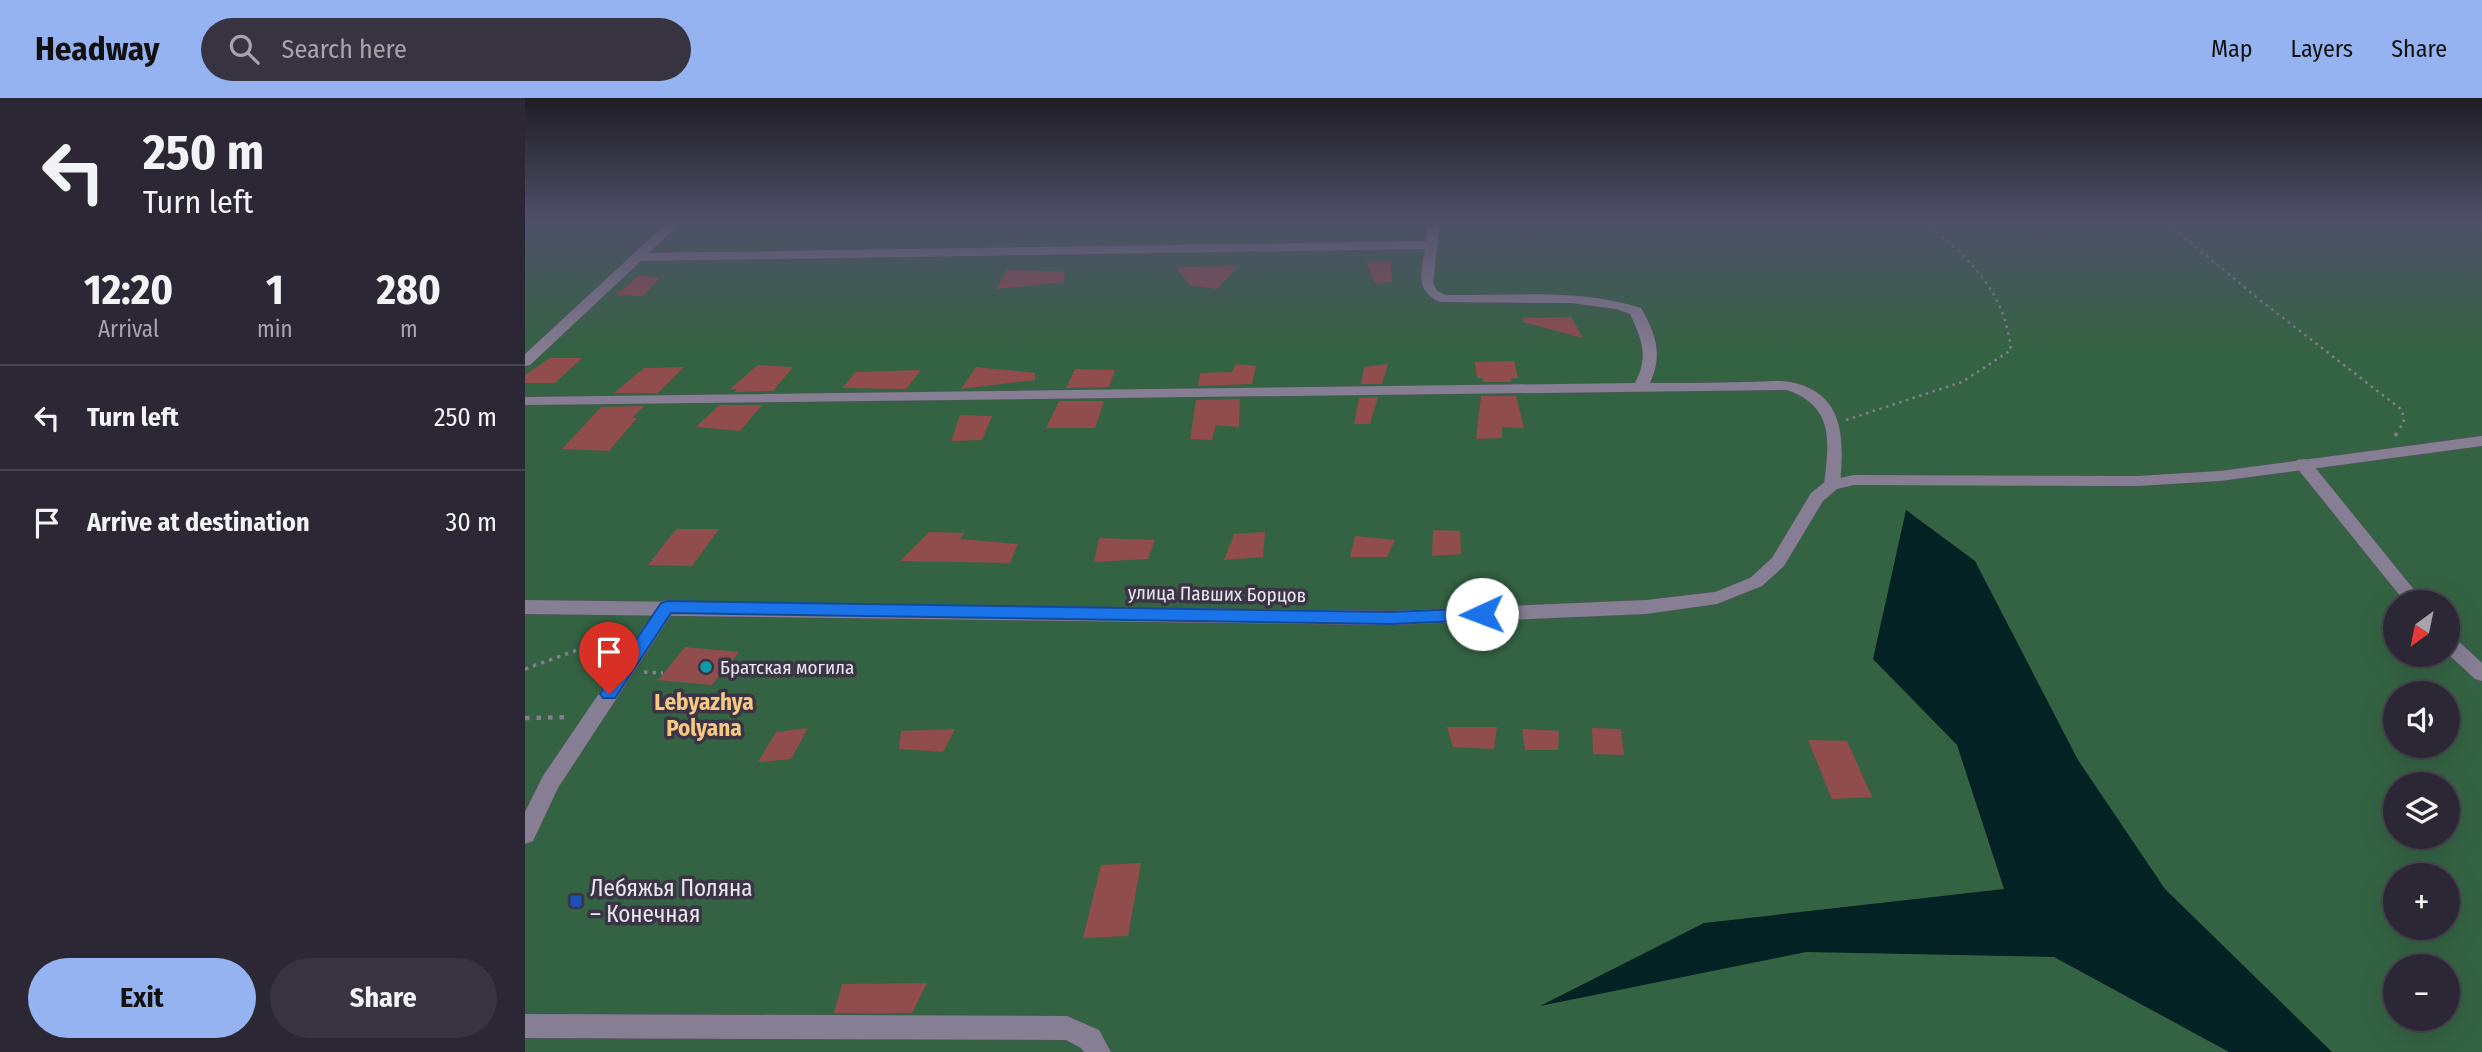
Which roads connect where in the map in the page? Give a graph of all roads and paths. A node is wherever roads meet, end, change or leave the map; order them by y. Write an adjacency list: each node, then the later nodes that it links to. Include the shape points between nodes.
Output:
1 (632, 265): 5 (street)
2 (1428, 265): 6 (street, via 1427,283 1444,299 1566,300 1623,305 1636,311 1653,352 1653,363)
3 (1976, 265): 8 (path, via 2006,312 2011,350 1962,382)
4 (2217, 265): 10 (path, via 2402,410 2404,422)
5 (525, 362)
6 (1641, 387): 7 (street); 8 (street, via 1789,386 1818,399)
7 (525, 401)
8 (1834, 423): 12 (street)
9 (2482, 441): 10 (street)
10 (2384, 453): 11 (street)
11 (2303, 464): 12 (street, via 2137,481 1854,480); 13 (street)
12 (1832, 485): 15 (street, улица Павших Борцов, via 1817,497 1779,562 1756,582 1717,598 1646,607 1391,618)
13 (2405, 590)
14 (525, 607): 15 (street, улица Павших Борцов)
15 (663, 614): 17 (path); 19 (street)
16 (2461, 655): 18 (street)
17 (525, 669)
18 (2482, 674)
19 (594, 716): 20 (path); 21 (street, via 549,782)
20 (525, 718)
21 (525, 834)
22 (525, 1026): 23 (street, via 1067,1028 1090,1040)
23 (1098, 1052)

